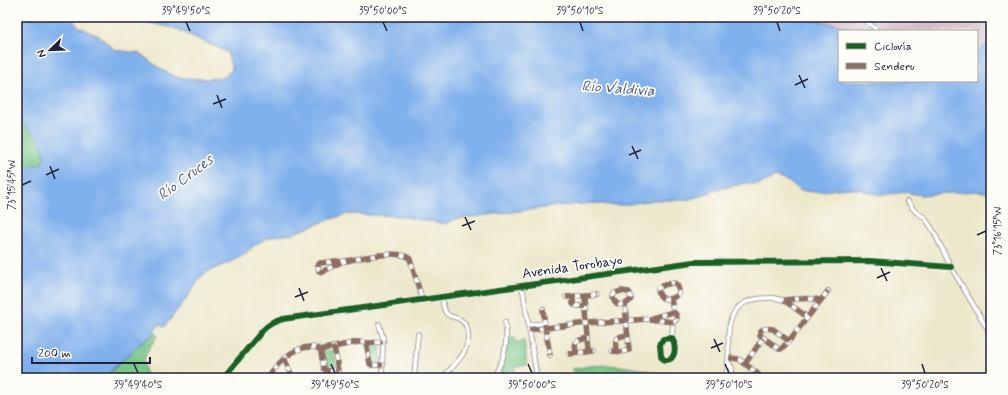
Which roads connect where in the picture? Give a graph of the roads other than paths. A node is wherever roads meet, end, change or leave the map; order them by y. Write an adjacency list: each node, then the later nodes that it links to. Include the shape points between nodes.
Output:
1 (861, 17): 2 (street)
2 (877, 30)
3 (907, 201): 5 (street, via 925,218 933,230)
4 (341, 262): 4 (street, via 319,263 319,272 322,272); 14 (street, via 376,255 408,256)
5 (951, 267): 6 (street, Avenida Torobayo, via 870,261 693,262); 32 (street)
6 (522, 285): 9 (street, Avenida Torobayo); 29 (street)
7 (828, 291): 16 (street)
8 (597, 294): 10 (street)
9 (442, 296): 14 (street, Avenida Torobayo); 52 (street, via 446,314 462,321 468,334 464,352)
10 (585, 296): 11 (street); 18 (street)
11 (573, 297): 12 (street); 18 (street, via 576,306)
12 (566, 298)
13 (671, 298): 13 (street, via 660,297 658,288 665,284 676,284 679,294); 20 (street)
14 (422, 299): 53 (street, Avenida Torobayo, via 283,318 263,330)
15 (784, 300): 16 (street); 21 (street); 47 (street, via 769,297 751,300 736,310 730,318 728,329)
16 (820, 300): 21 (street)
17 (624, 304): 17 (street, via 630,299 629,292 615,293 614,301); 23 (street)
18 (585, 306): 26 (street)
19 (543, 309): 28 (street)
20 (673, 312): 22 (street); 25 (street, via 677,318)
21 (807, 317): 36 (street)
22 (649, 319): 23 (street); 25 (street)
23 (626, 320): 26 (street); 31 (street)
24 (505, 322): 62 (street, via 506,350 501,365)
25 (673, 322): 34 (street)
26 (587, 323): 28 (street); 33 (street)
27 (379, 324): 37 (street)
28 (545, 325): 29 (street); 45 (street)
29 (529, 327): 63 (street)
30 (418, 334): 59 (street)
31 (628, 335): 31 (street, via 618,336 614,351 630,350)
32 (991, 335)
33 (588, 338): 41 (street); 43 (street, via 577,341)
34 (672, 338): 34 (street, via 663,339 661,343 661,356 664,360 672,359 674,356)
35 (763, 338): 36 (street, via 780,350); 36 (street, via 760,331 770,328); 48 (street)
36 (789, 341)
37 (383, 342): 38 (street); 49 (street)
38 (368, 344): 39 (street, via 358,342); 49 (street, via 370,364)
39 (332, 347): 40 (street); 50 (street)
40 (322, 351): 46 (street, via 314,347 304,348); 50 (street, via 324,369)
41 (588, 351): 42 (street); 43 (street)
42 (594, 351)
43 (577, 352): 44 (street)
44 (569, 354)
45 (550, 355)
46 (284, 358): 51 (street); 56 (street)
47 (729, 361): 48 (street, via 739,359); 64 (street); 65 (street)
48 (745, 364): 66 (street, via 758,374)
49 (382, 365): 58 (street)
50 (338, 370): 57 (street)
51 (272, 372): 54 (street); 55 (street)
52 (446, 373): 60 (street); 61 (street)
53 (223, 378)
54 (268, 378)
55 (274, 378)
56 (293, 378)
57 (339, 378)
58 (382, 378)
59 (414, 378)
60 (442, 378)
61 (451, 378)
62 (492, 378)
63 (537, 378)
64 (726, 378)
65 (732, 378)
66 (759, 378)

